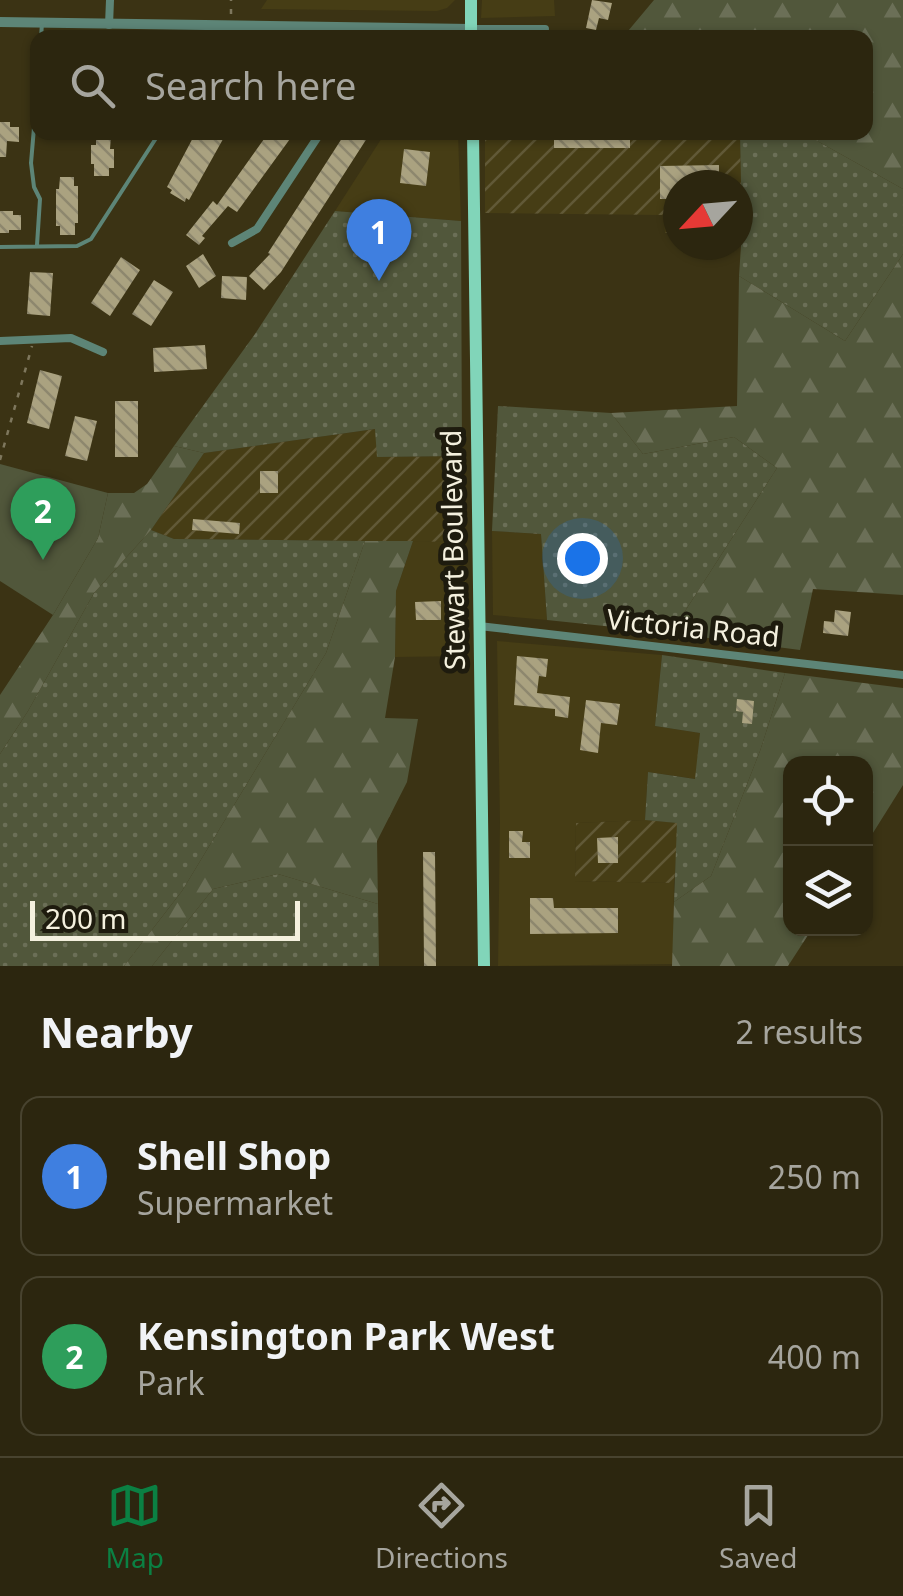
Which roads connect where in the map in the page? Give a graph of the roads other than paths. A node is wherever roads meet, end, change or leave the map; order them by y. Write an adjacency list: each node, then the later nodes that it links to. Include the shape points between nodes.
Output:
1 (110, 0): 5 (street)
2 (471, 0): 11 (main road)
3 (0, 22): 4 (street)
4 (42, 23): 5 (street); 7 (lane)
5 (109, 25): 8 (street)
6 (545, 29): 12 (street)
7 (42, 30)
8 (166, 30)
9 (186, 30): 10 (street)
10 (325, 30)
11 (471, 30)
12 (530, 30)
13 (33, 140): 19 (lane)
14 (155, 140): 19 (lane, via 91,239 77,246)
15 (315, 140): 17 (street, via 257,229)
16 (472, 140): 22 (main road, Stewart Boulevard)
17 (232, 243)
18 (0, 246): 19 (lane)
19 (38, 246)
20 (0, 341): 21 (street, via 71,338)
21 (103, 352)
22 (479, 626): 23 (street, Victoria Road); 24 (main road, Stewart Boulevard)
23 (903, 675)
24 (484, 966)

